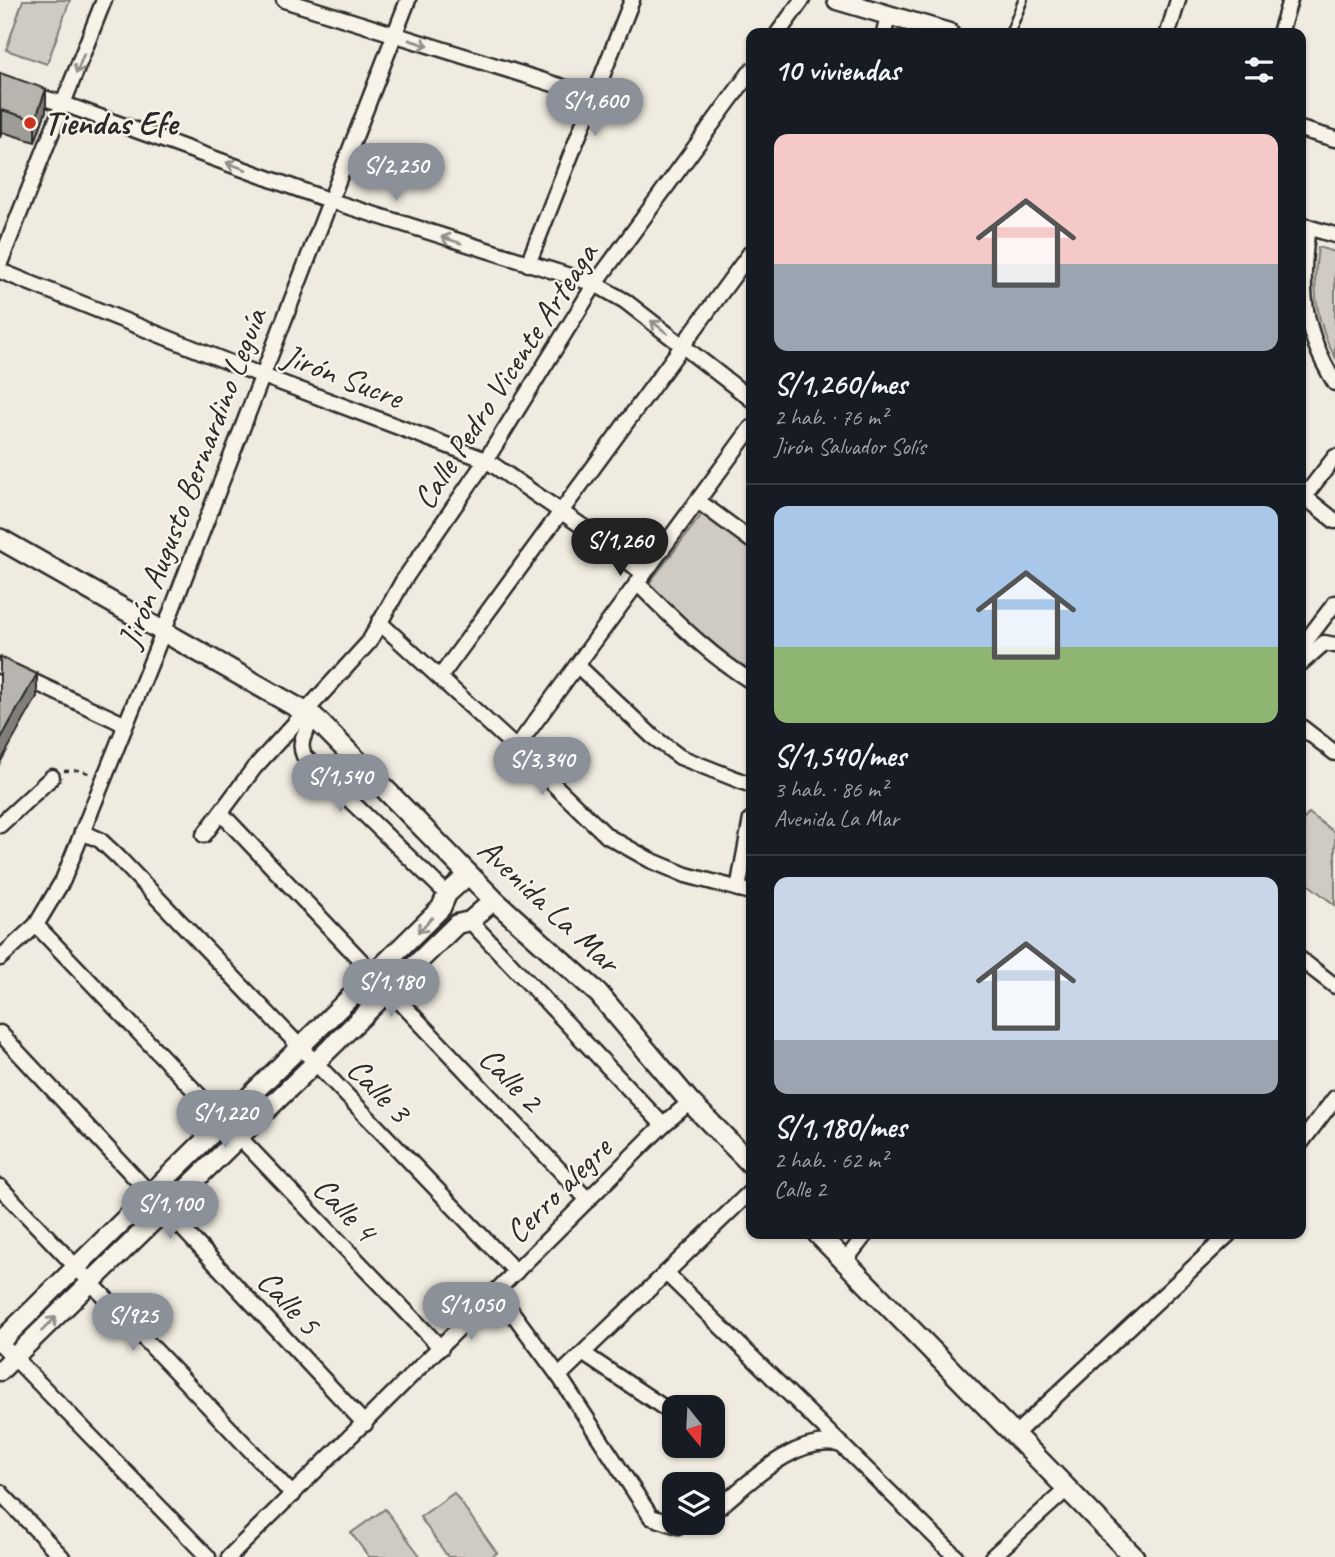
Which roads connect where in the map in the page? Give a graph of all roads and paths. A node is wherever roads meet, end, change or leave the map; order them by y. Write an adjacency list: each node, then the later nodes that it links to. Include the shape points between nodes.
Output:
1 (104, 0): 20 (street, one-way to 20)
2 (284, 0): 16 (street)
3 (408, 0): 16 (street, Jirón Augusto Bernardino Leguía)
4 (632, 0): 19 (street)
5 (802, 0): 11 (street)
6 (837, 0): 10 (street)
7 (1023, 0): 13 (lane)
8 (1178, 0): 14 (street)
9 (1290, 0): 15 (street)
10 (886, 25): 12 (street)
11 (782, 28)
12 (910, 28)
13 (1012, 28)
14 (1170, 28)
15 (1282, 28)
16 (393, 35): 19 (street, one-way to 19); 23 (street, Jirón Augusto Bernardino Leguía)
17 (746, 78): 30 (street, Calle Pedro Vicente Arteaga)
18 (0, 85): 20 (street)
19 (592, 96): 28 (street)
20 (65, 104): 23 (street, one-way to 20); 27 (street)
21 (1306, 131): 22 (street)
22 (1335, 139)
23 (331, 201): 28 (street, one-way to 23); 33 (street, Jirón Augusto Bernardino Leguía)
24 (1306, 227): 25 (street)
25 (1335, 235)
26 (746, 259): 32 (street)
27 (0, 263)
28 (528, 264): 30 (street)
29 (0, 271): 33 (street, Jirón Sucre)
30 (595, 284): 32 (street, one-way to 30); 38 (street, Calle Pedro Vicente Arteaga)
31 (1306, 316): 34 (street, via 1314,344)
32 (683, 346): 35 (street); 42 (street)
33 (263, 376): 38 (street, Jirón Sucre); 49 (street, Jirón Augusto Bernardino Leguía)
34 (1335, 383)
35 (746, 395)
36 (746, 435): 40 (street)
37 (1335, 457): 39 (street)
38 (486, 460): 42 (street, Jirón Sucre); 48 (street, Calle Pedro Vicente Arteaga)
39 (1306, 491)
40 (698, 500): 44 (street); 46 (street)
41 (1306, 501): 43 (street)
42 (561, 511): 46 (street, Jirón Sucre); 55 (street)
43 (1335, 521)
44 (746, 536)
45 (0, 539): 49 (main road, Avenida La Mar)
46 (641, 579): 53 (street); 56 (street, Jirón Sucre, via 701,644)
47 (1335, 603): 50 (street)
48 (379, 622): 55 (street); 57 (street, Calle Pedro Vicente Arteaga, via 369,642)
49 (164, 630): 57 (main road, Avenida La Mar); 58 (street, Jirón Augusto Bernardino Leguía)
50 (1306, 641)
51 (1335, 645): 52 (street, via 1324,643)
52 (1306, 659)
53 (577, 665): 60 (street); 64 (street, via 680,757)
54 (0, 666): 58 (street)
55 (440, 677): 60 (street)
56 (746, 678)
57 (310, 713): 65 (street, Calle Pedro Vicente Arteaga); 70 (main road, Avenida La Mar); 72 (street, via 300,747 304,756)
58 (124, 724): 63 (street, Jirón Augusto Bernardino Leguía)
59 (1306, 731): 61 (street)
60 (516, 748): 71 (street, via 607,836 626,848 685,875)
61 (1335, 753)
62 (52, 777): 63 (path, via 70,769); 66 (street)
63 (103, 779): 67 (street, Jirón Augusto Bernardino Leguía)
64 (746, 783)
65 (221, 813): 68 (street, Calle Pedro Vicente Arteaga); 78 (street, Calle 2)
66 (0, 825)
67 (82, 832): 75 (street, Jirón Augusto Bernardino Leguía); 82 (street, Calle 3, via 100,840 118,857)
68 (204, 835)
69 (746, 870): 71 (street)
70 (469, 874): 72 (street); 73 (main road, Avenida La Mar)
71 (744, 890)
72 (447, 894): 78 (street, one-way to 78, via 441,908)
73 (494, 900): 74 (street); 85 (main road, Avenida La Mar, via 599,994)
74 (470, 920): 80 (street, via 457,924); 87 (street)
75 (36, 925): 76 (street, Jirón Augusto Bernardino Leguía); 86 (street, Calle 4)
76 (0, 958)
77 (1306, 964): 79 (street)
78 (375, 975): 80 (street, Calle 2); 82 (street)
79 (1335, 986)
80 (388, 991): 83 (street); 94 (street, Calle 2)
81 (0, 1033): 92 (street, Calle 5)
82 (300, 1048): 83 (street, Calle 3); 86 (street)
83 (314, 1063): 89 (street); 101 (street, Calle 3)
84 (1335, 1098): 88 (street)
85 (690, 1102): 87 (street, Cerro alegre); 90 (main road, Avenida La Mar)
86 (225, 1122): 89 (street, Calle 4); 92 (street)
87 (663, 1125): 94 (street, Cerro alegre)
88 (1306, 1136)
89 (238, 1138): 95 (street); 106 (street, Calle 4)
90 (746, 1159)
91 (0, 1187): 100 (street)
92 (150, 1195): 95 (street, Calle 5); 100 (street)
93 (746, 1196): 102 (street)
94 (589, 1200): 101 (street, Cerro alegre)
95 (165, 1210): 103 (street); 112 (street, Calle 5)
96 (823, 1239): 99 (main road)
97 (862, 1239): 99 (street)
98 (1223, 1239): 113 (street)
99 (844, 1262): 113 (main road)
100 (76, 1268): 103 (street); 105 (street)
101 (516, 1272): 104 (street, Cerro alegre)
102 (667, 1273): 107 (street); 114 (street)
103 (90, 1284): 108 (street, one-way to 103); 117 (street)
104 (497, 1292): 106 (street, Cerro alegre); 110 (street)
105 (0, 1343): 108 (street)
106 (441, 1348): 112 (street, Cerro alegre)
107 (584, 1354): 110 (street); 111 (street)
108 (14, 1358): 109 (street); 121 (street)
109 (0, 1371)
110 (559, 1376): 119 (street, via 651,1517)
111 (662, 1406)
112 (365, 1424): 117 (street, Cerro alegre)
113 (1014, 1435): 115 (main road)
114 (842, 1445): 118 (street, via 800,1450); 123 (street)
115 (1067, 1489): 124 (street); 125 (main road)
116 (0, 1492): 120 (street)
117 (293, 1495): 122 (street, Cerro alegre)
118 (725, 1502)
119 (662, 1521)
120 (62, 1557)
121 (208, 1557)
122 (229, 1557)
123 (956, 1557)
124 (992, 1557)
125 (1134, 1557)

